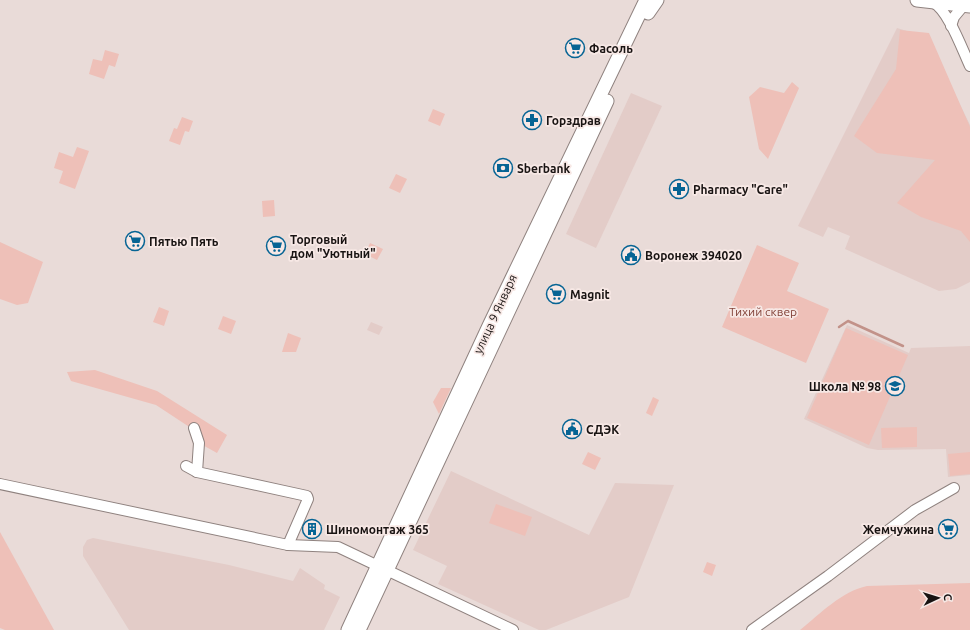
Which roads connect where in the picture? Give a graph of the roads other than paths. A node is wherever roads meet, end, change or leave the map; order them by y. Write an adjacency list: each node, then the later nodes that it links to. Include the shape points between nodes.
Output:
1 (654, 0): 5 (main road, улица 9 Января)
2 (657, 0): 5 (main road)
3 (917, 0): 4 (main road)
4 (932, 2): 6 (main road); 7 (street, via 939,4 943,9)
5 (644, 5): 15 (main road, улица 9 Января, via 486,332)
6 (967, 5): 7 (street, via 954,17)
7 (951, 26): 8 (street)
8 (970, 66)
9 (194, 428): 11 (street, via 199,443)
10 (186, 466): 11 (street)
11 (197, 472): 14 (street, via 307,496 308,499)
12 (0, 484): 14 (street)
13 (954, 488): 19 (street, via 915,510)
14 (288, 545): 15 (street, via 338,547)
15 (382, 567): 16 (main road, улица 9 Января); 17 (main road, улица 9 Января); 18 (street)
16 (348, 630)
17 (359, 630)
18 (513, 630)
19 (752, 630)

